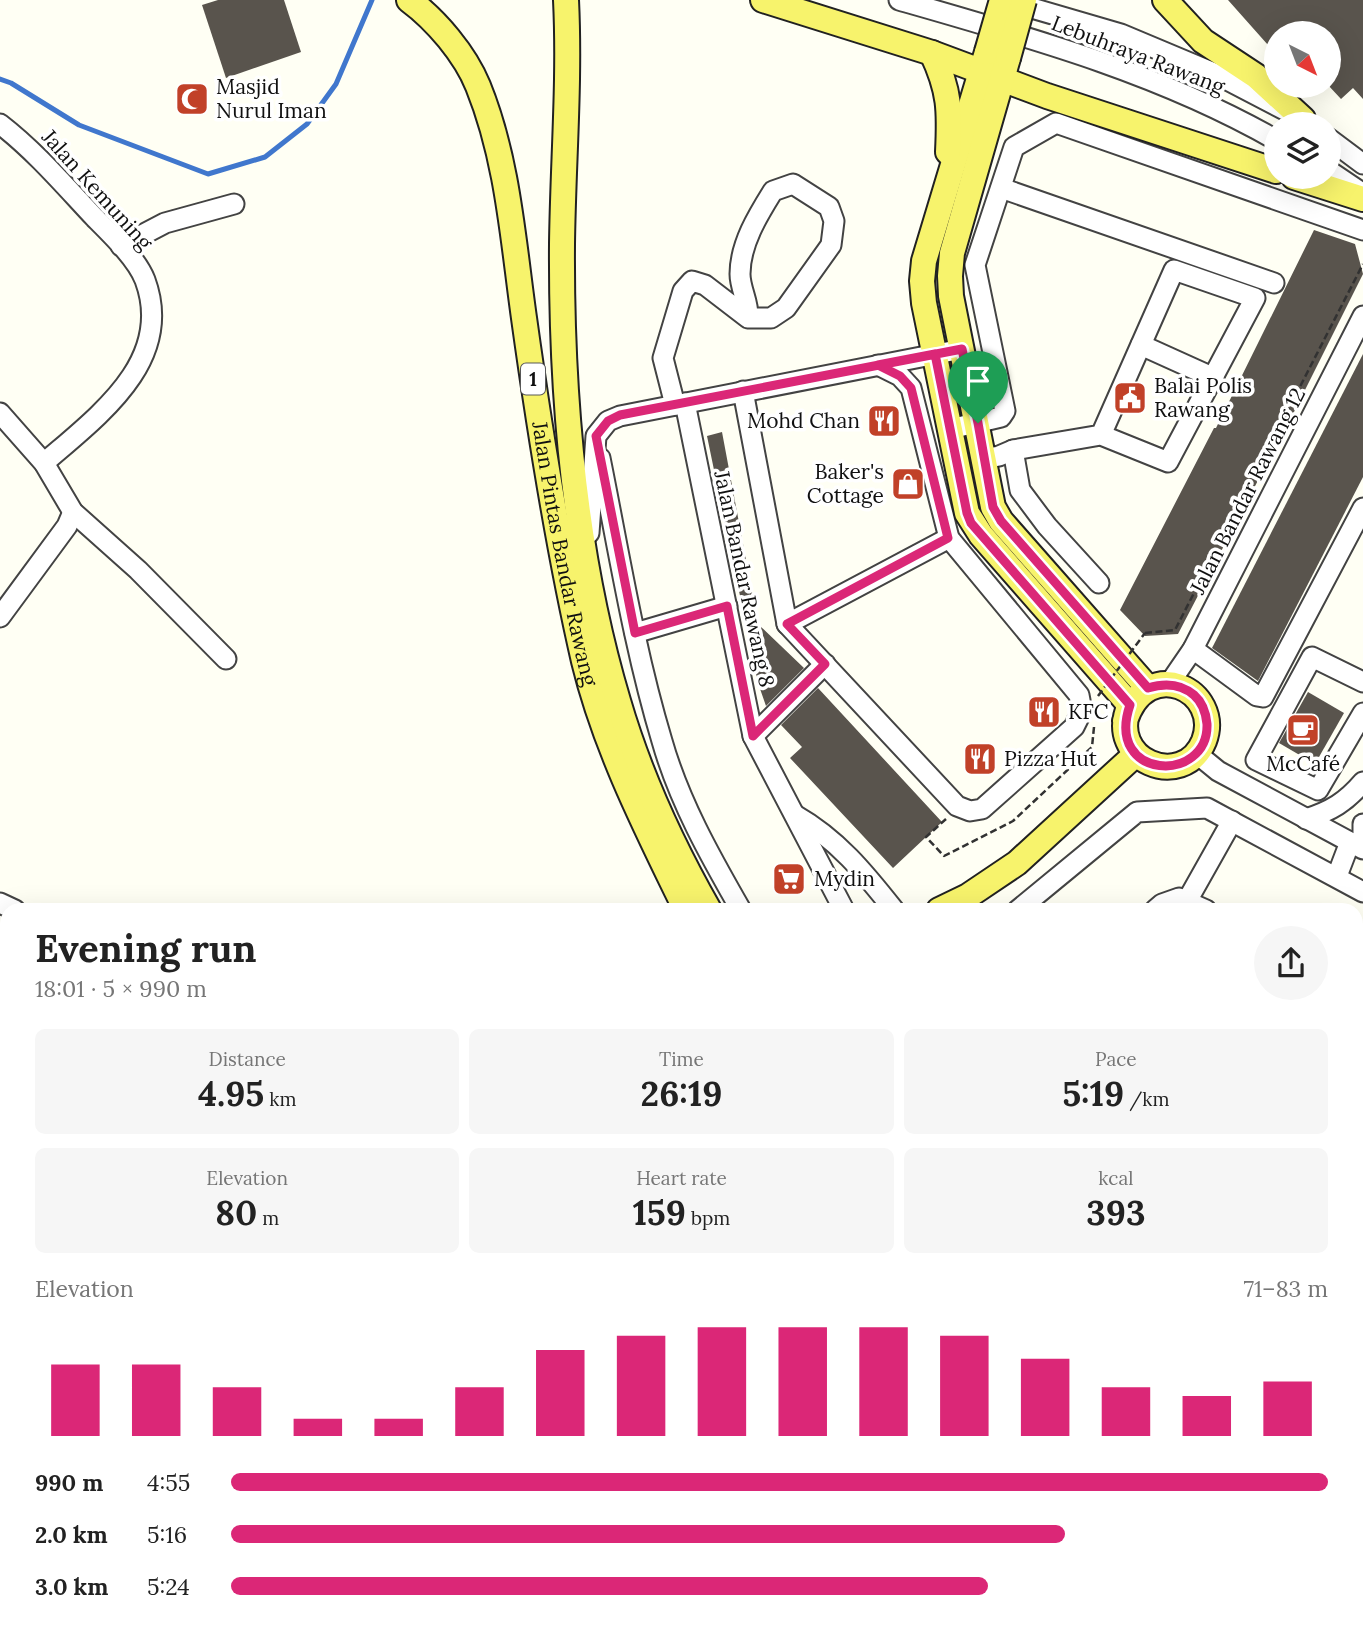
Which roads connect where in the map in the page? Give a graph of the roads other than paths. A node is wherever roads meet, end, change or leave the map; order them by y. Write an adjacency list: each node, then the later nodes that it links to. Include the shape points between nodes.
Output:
1 (763, 0): 8 (main road)
2 (899, 0): 14 (street, Lebuhraya Rawang, via 1064,48 1213,107)
3 (1003, 0): 9 (main road, bridge); 11 (street, Lebuhraya Rawang, via 1121,34 1214,73)
4 (1024, 0): 9 (main road, bridge)
5 (1165, 0): 12 (main road, via 1203,41 1256,76)
6 (412, 2): 75 (main road, Jalan Pintas Bandar Rawang / 1, via 446,36 477,83 499,148 541,435 585,665 622,771)
7 (567, 12): 49 (main road, Jalan Pintas Bandar Rawang / 1, via 562,246 565,342 573,468)
8 (932, 53): 9 (main road); 22 (main road, via 949,102)
9 (995, 65): 10 (main road); 15 (main road); 22 (main road)
10 (1047, 96): 15 (main road, via 1012,107 1000,117); 18 (main road)
11 (1287, 112)
12 (1295, 112)
13 (0, 124): 27 (street, Jalan Kemuning, via 28,145)
14 (1264, 134)
15 (985, 147): 32 (main road, via 952,253 951,296)
16 (1341, 148): 17 (street)
17 (1363, 164)
18 (1264, 167)
19 (1341, 179): 23 (street)
20 (1001, 188): 26 (street, via 1014,147 1056,123); 28 (street); 39 (street, via 975,265 1005,411 1001,417)
21 (1332, 189): 24 (main road)
22 (945, 191): 33 (main road, via 922,281)
23 (1363, 194)
24 (1363, 199)
25 (234, 204): 27 (street, via 165,223)
26 (1363, 230)
27 (121, 246): 45 (street, Jalan Kemuning, via 145,278 150,299 154,320 145,352 130,381)
28 (1274, 282)
29 (1363, 316): 55 (street, Jalan Bandar Rawang 12)
30 (748, 318): 30 (street, via 740,276 753,223 773,191 793,184 829,207 834,221 831,246 786,308 771,318); 37 (street, Jalan Bandar Rawang 8, via 705,285 692,281 683,291 663,358)
31 (1141, 345): 35 (street); 35 (street, via 1174,270 1255,298); 41 (street)
32 (962, 349): 33 (street); 39 (main road)
33 (935, 354): 34 (street); 40 (main road)
34 (878, 365): 36 (street); 48 (street, via 900,376 911,388)
35 (1213, 378): 41 (street, via 1168,462)
36 (743, 391): 37 (street); 53 (street)
37 (680, 404): 42 (street, via 620,415); 51 (street, Jalan Bandar Rawang 8)
38 (0, 413): 45 (street)
39 (978, 423): 40 (street); 44 (main road)
40 (950, 429): 60 (main road, via 971,523)
41 (1101, 435): 43 (street)
42 (596, 436): 49 (street); 54 (street)
43 (1013, 450): 44 (street); 50 (street, via 1020,490)
44 (984, 459): 59 (main road, via 993,507 1001,521)
45 (44, 463): 47 (street)
46 (1363, 508): 55 (street, via 1264,697)
47 (73, 512): 52 (street); 56 (street)
48 (948, 538): 53 (street); 57 (street, via 1079,695 1082,711 1074,727 982,809 970,811 957,806)
49 (588, 569): 66 (main road, Jalan Pintas Bandar Rawang / 1, via 618,702)
50 (1099, 583)
51 (727, 606): 54 (street); 62 (street, Jalan Bandar Rawang 8)
52 (0, 617)
53 (787, 624): 57 (street)
54 (635, 633): 78 (street, via 667,754 700,838)
55 (1193, 649): 59 (street, Jalan Bandar Rawang 12)
56 (226, 659)
57 (825, 664): 62 (street)
58 (1363, 682): 61 (street, via 1312,657 1256,761 1318,790)
59 (1158, 686): 60 (main road, via 1138,695); 63 (main road, via 1192,693 1203,708 1207,730)
60 (1127, 713): 64 (main road, via 1125,734)
61 (1363, 713)
62 (753, 736): 67 (street, Jalan Bandar Rawang 8)
63 (1196, 753): 64 (main road, via 1178,765 1166,766 1153,765); 68 (street, via 1218,771)
64 (1136, 754): 81 (main road)
65 (1363, 782): 68 (street, via 1330,812)
66 (652, 792): 76 (main road, Jalan Pintas Bandar Rawang / 1); 77 (main road)
67 (794, 815): 79 (street, Jalan Bandar Rawang 8); 80 (street, via 822,831)
68 (1306, 819): 71 (street)
69 (1232, 821): 72 (street); 74 (street); 82 (street, via 1206,808 1137,811)
70 (1363, 824): 71 (street)
71 (1359, 844): 72 (street)
72 (1337, 876): 73 (street)
73 (1363, 892)
74 (1187, 901): 83 (street, via 1180,898); 84 (street)
75 (683, 903)
76 (705, 903)
77 (719, 903)
78 (737, 903)
79 (840, 903)
80 (888, 903)
81 (971, 903)
82 (1026, 903)
83 (1164, 903)
84 (1191, 903)

